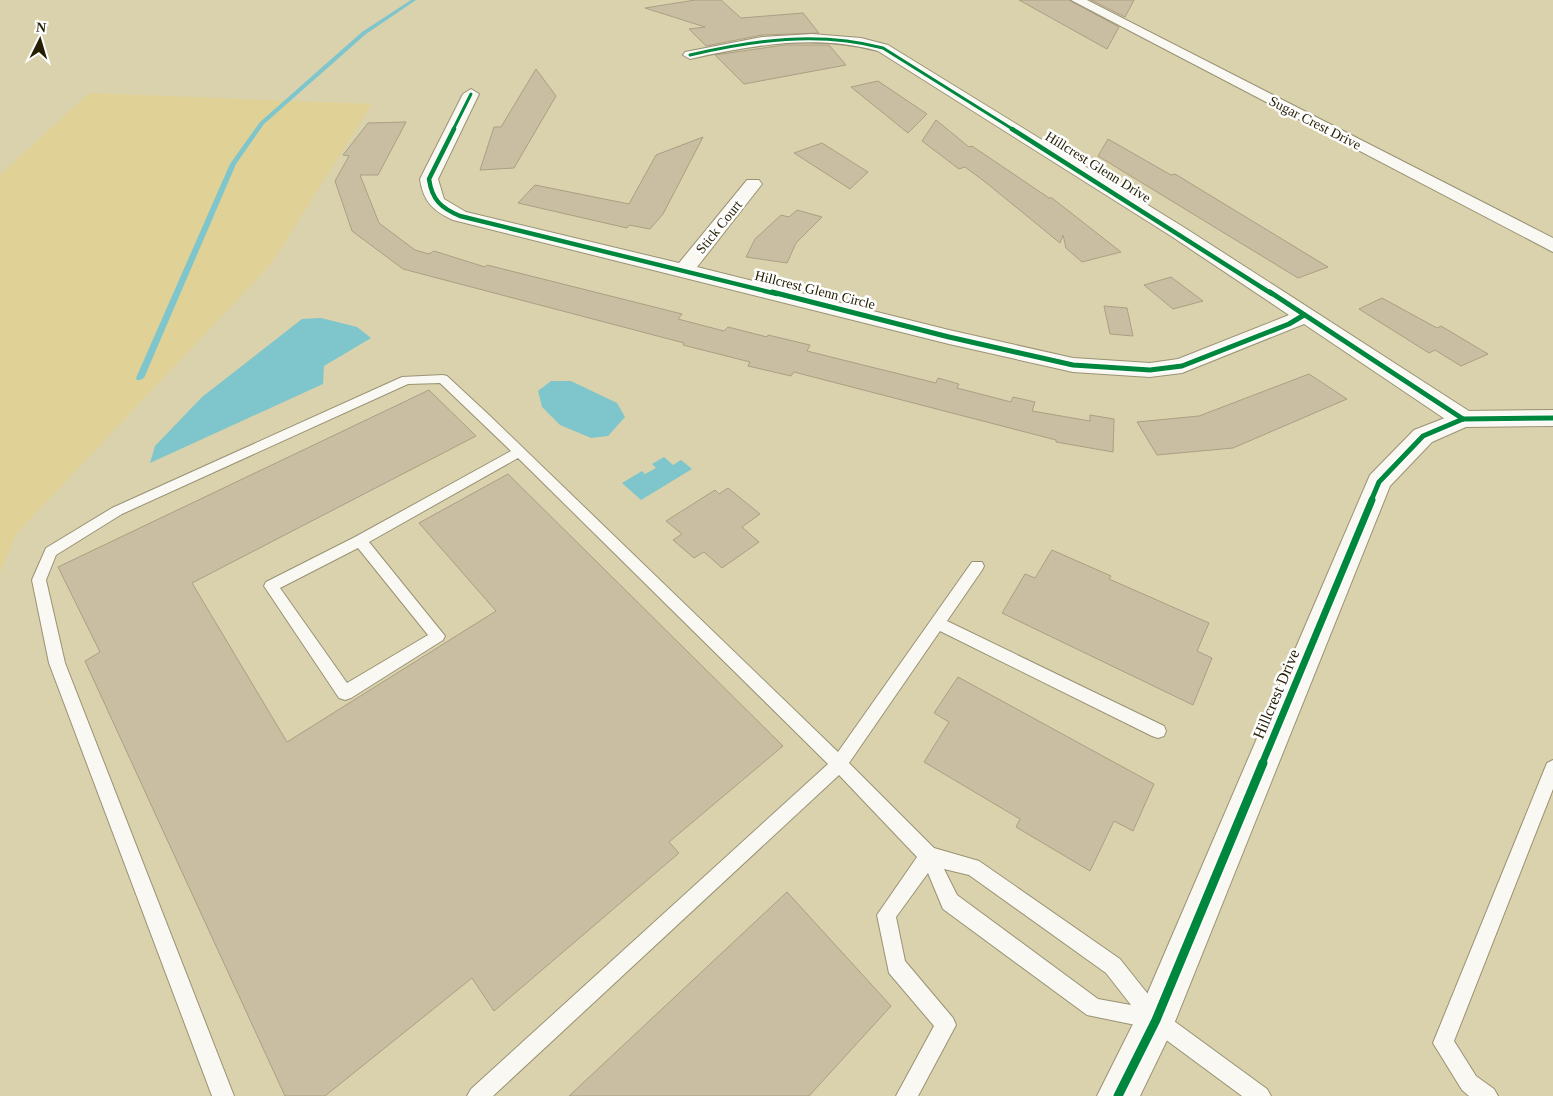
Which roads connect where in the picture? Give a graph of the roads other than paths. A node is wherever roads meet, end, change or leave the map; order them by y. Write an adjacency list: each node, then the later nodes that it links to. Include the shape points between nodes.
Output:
1 (1076, 0): 5 (street, Sugar Crest Drive)
2 (690, 55): 7 (street, Hillcrest Glenn Drive, via 804,37 839,37 883,48 1178,232)
3 (471, 94): 6 (street, Hillcrest Glenn Circle, via 429,179 431,193 440,207 460,216)
4 (753, 184): 6 (street, Stick Court)
5 (1553, 246)
6 (684, 270): 7 (street, Hillcrest Glenn Circle, via 949,337 1083,365 1150,370 1182,366 1289,324)
7 (1304, 315): 9 (street, Hillcrest Glenn Drive)
8 (1553, 418): 9 (street, Hillcrest Drive)
9 (1463, 419): 18 (street, Hillcrest Drive, via 1423,436 1379,482)
10 (519, 452): 11 (lane); 15 (lane); 19 (lane, via 443,379 406,380 117,511 51,552 39,580 58,663)
11 (360, 541): 11 (lane, via 271,586 345,693 438,636)
12 (977, 566): 13 (lane)
13 (938, 623): 14 (lane); 15 (lane)
14 (1158, 731)
15 (839, 764): 17 (lane); 20 (lane)
16 (1553, 768): 24 (lane, via 1443,1043 1470,1083)
17 (929, 856): 18 (lane, via 973,867 1112,966); 18 (lane, via 950,902 1094,1008); 21 (lane, via 886,915 896,966 946,1024)
18 (1156, 1020): 22 (street, Hillcrest Drive); 23 (lane)
19 (223, 1096)
20 (478, 1096)
21 (907, 1096)
22 (1118, 1096)
23 (1260, 1096)
24 (1487, 1096)

